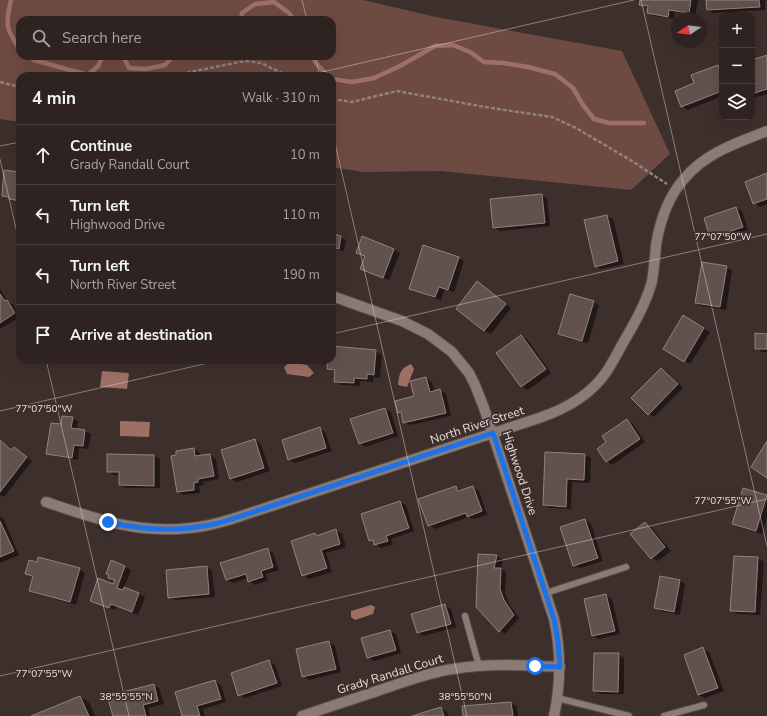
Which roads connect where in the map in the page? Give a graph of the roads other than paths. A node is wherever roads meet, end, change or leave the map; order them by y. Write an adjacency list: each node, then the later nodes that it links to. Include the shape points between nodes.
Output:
1 (767, 131): 3 (street, North River Street, via 709,157 692,170 676,189 665,210 658,233 652,281 647,298 600,380 568,406)
2 (336, 297): 3 (street, Highwood Drive, via 402,321 428,334 452,352 469,373)
3 (493, 433): 4 (street, North River Street, via 232,519 191,528 137,528 96,519); 6 (street, Highwood Drive)
4 (46, 502)
5 (626, 566): 6 (lane)
6 (546, 593): 9 (street, Highwood Drive, via 556,631)
7 (465, 616): 8 (lane)
8 (479, 666): 9 (street, Grady Randall Court); 12 (street, Grady Randall Court, via 423,676)
9 (560, 667): 10 (street, Highwood Drive)
10 (557, 698): 13 (street, Highwood Drive); 14 (lane)
11 (704, 705): 15 (lane)
12 (302, 716)
13 (554, 716)
14 (629, 716)
15 (664, 716)

